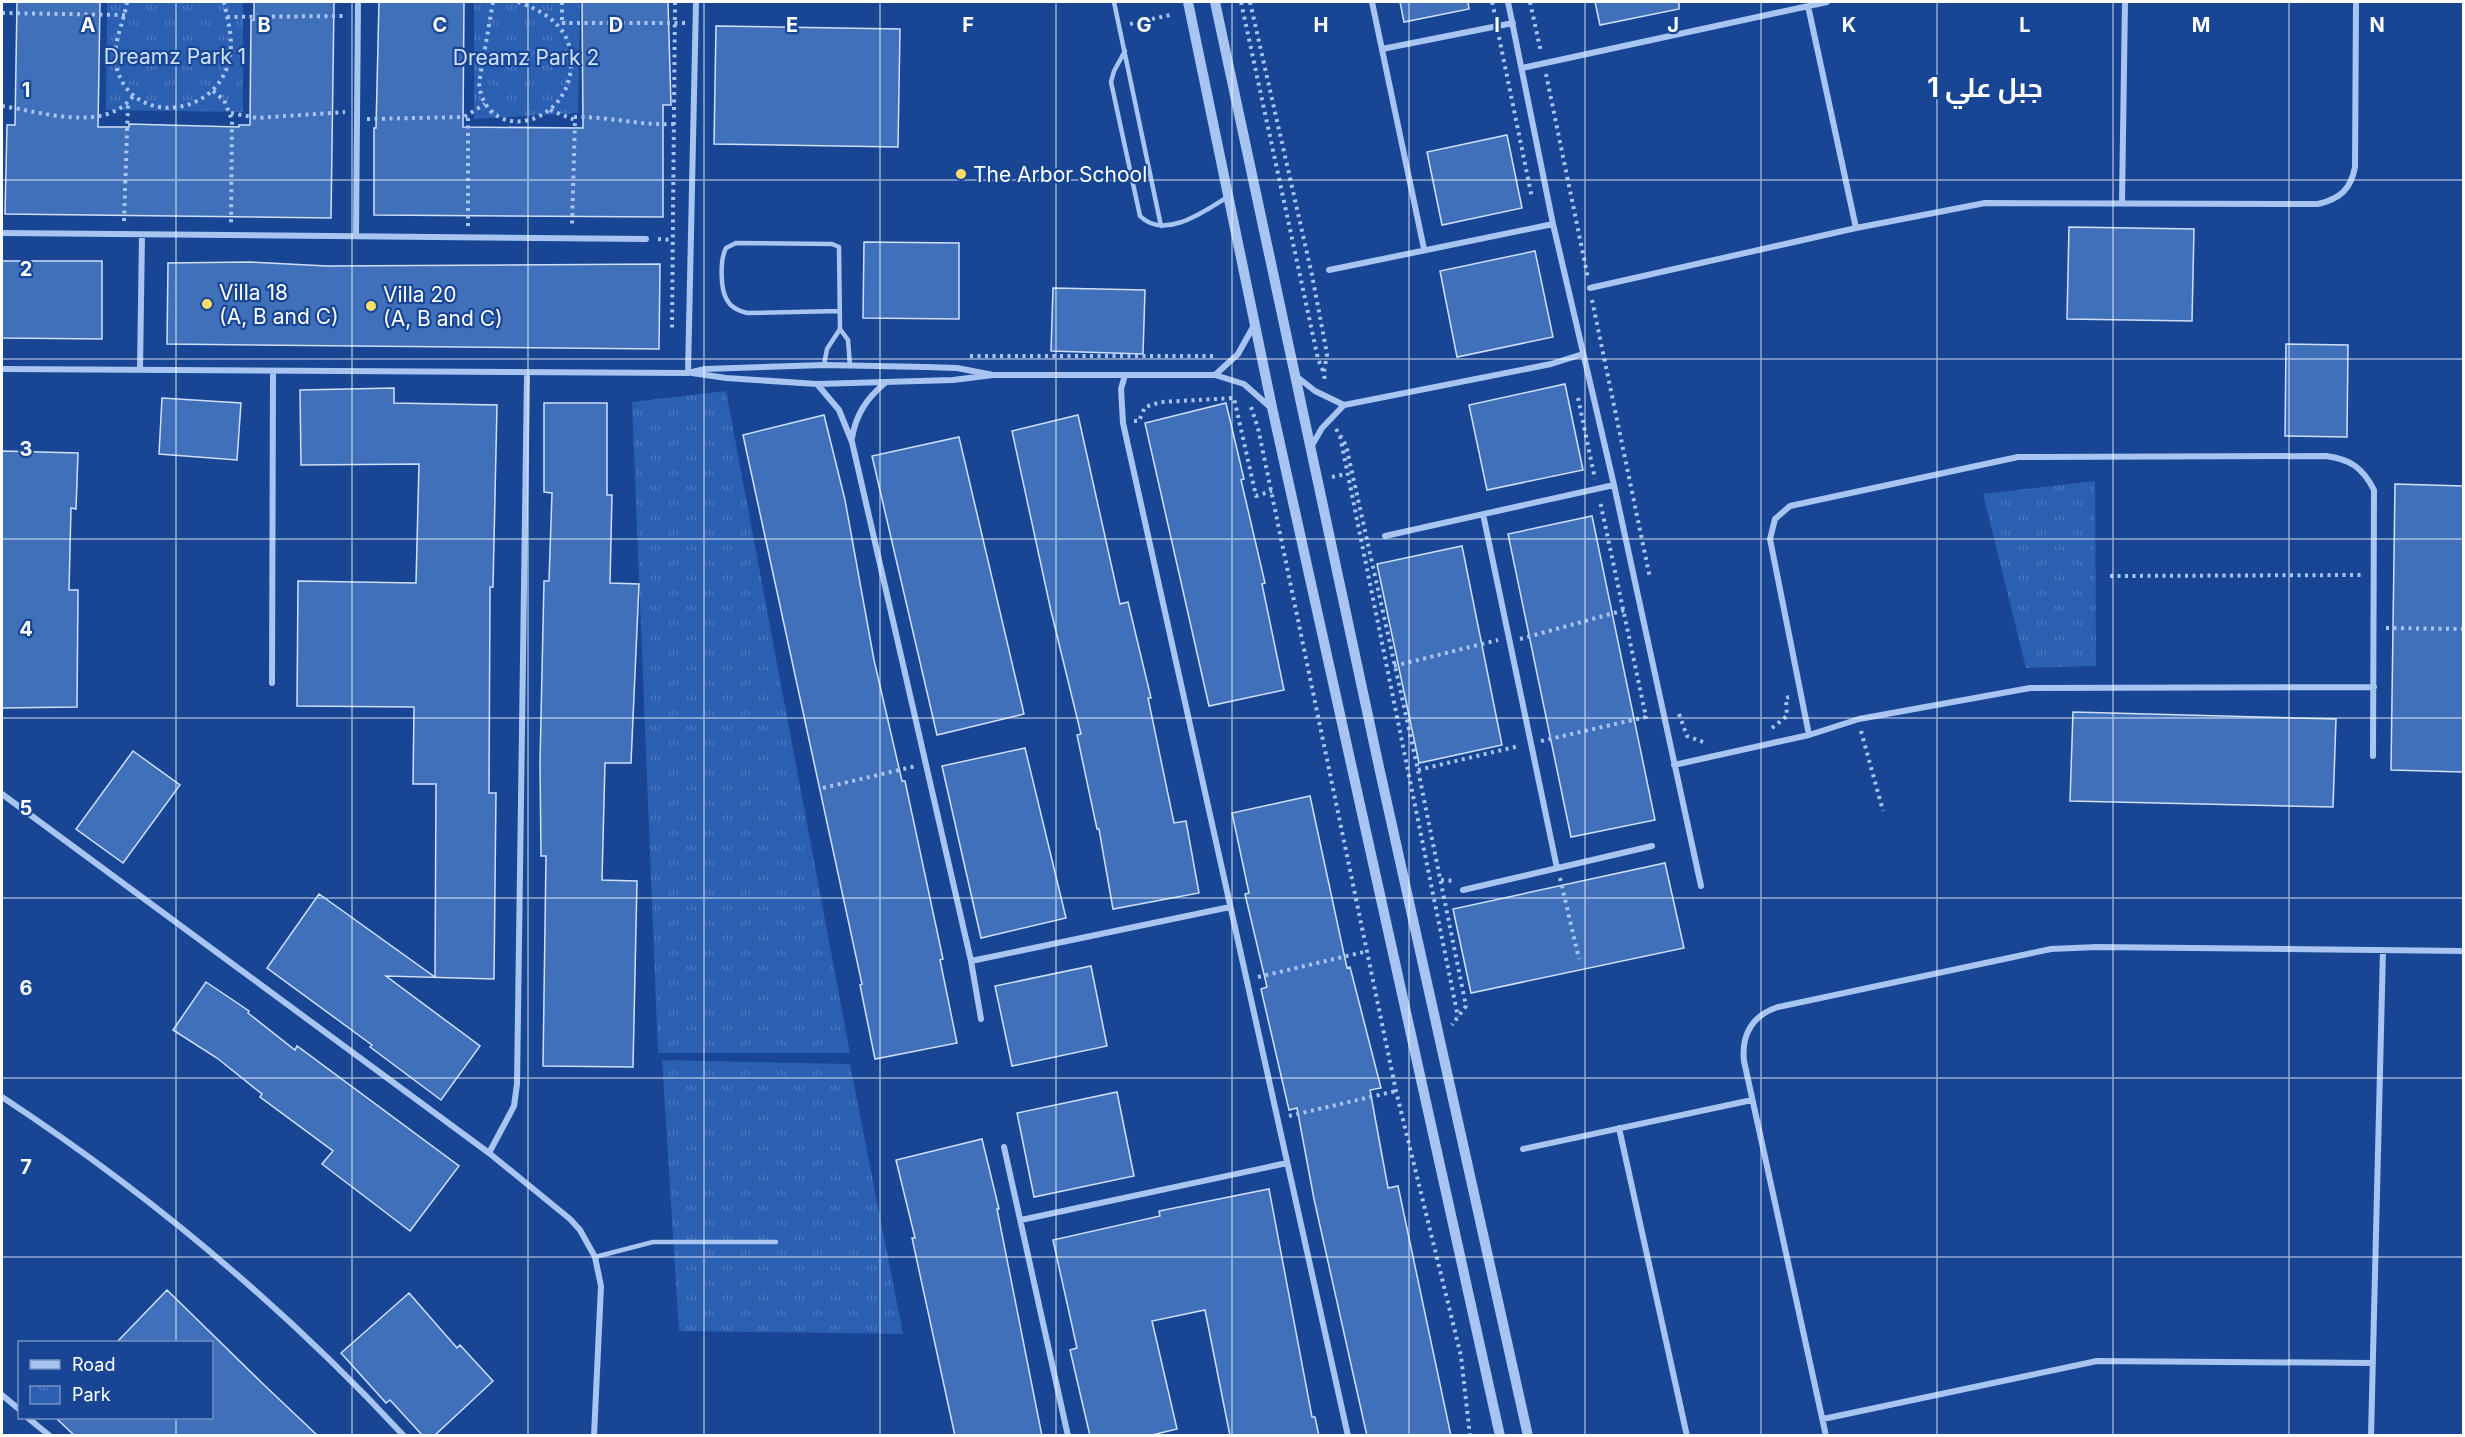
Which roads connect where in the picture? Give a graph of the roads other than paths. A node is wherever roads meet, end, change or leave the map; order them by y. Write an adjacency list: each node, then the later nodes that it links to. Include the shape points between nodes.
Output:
1 (358, 2): 23 (street)
2 (696, 2): 37 (street)
3 (1114, 2): 14 (lane)
4 (1188, 2): 16 (street)
5 (1215, 2): 42 (street)
6 (1372, 2): 13 (street)
7 (1508, 2): 12 (street)
8 (1827, 2): 11 (street)
9 (2125, 2): 17 (street)
10 (2356, 2): 17 (street, via 2355,167 2353,181 2344,193 2318,204)
11 (1808, 6): 15 (street); 20 (street)
12 (1513, 23): 13 (street); 15 (street)
13 (1382, 49): 25 (street)
14 (1125, 51): 19 (lane); 19 (lane, via 1111,82 1133,189 1140,216)
15 (1522, 68): 18 (street)
16 (1229, 196): 19 (lane, via 1191,219); 29 (street)
17 (2122, 202): 20 (street, via 1985,203)
18 (1553, 224): 25 (street); 31 (street)
19 (1161, 226)
20 (1856, 228): 27 (street)
21 (2, 233): 22 (street)
22 (142, 235): 23 (street); 35 (street)
23 (356, 236): 24 (street)
24 (646, 239)
25 (1424, 249): 26 (street)
26 (1329, 270)
27 (1590, 288)
28 (839, 311): 28 (lane, via 739,311 724,292 726,248 736,243 836,245 841,254); 30 (lane)
29 (1256, 322): 41 (street, via 1238,354); 46 (street)
30 (840, 329): 32 (lane, via 827,349); 33 (lane, via 848,340)
31 (1583, 354): 45 (street, via 1551,364); 49 (street)
32 (825, 365): 33 (street); 37 (street)
33 (850, 366): 39 (street, via 957,368)
34 (2, 369): 35 (street)
35 (140, 370): 36 (street)
36 (273, 372): 38 (street); 52 (street)
37 (688, 372): 38 (street); 44 (street)
38 (527, 374): 72 (street, via 517,1084 514,1106)
39 (993, 375): 40 (street); 43 (street)
40 (1125, 375): 41 (street); 62 (street, via 1121,389 1124,423)
41 (1215, 375): 46 (street, via 1244,384)
42 (1295, 376): 45 (street); 48 (street)
43 (885, 383): 44 (street); 47 (street, via 861,409)
44 (817, 384): 47 (street, via 839,410)
45 (1344, 405): 48 (street, via 1330,418)
46 (1273, 412): 87 (street)
47 (852, 442): 65 (street)
48 (1311, 448): 88 (street)
49 (1614, 485): 50 (street); 56 (street)
50 (1483, 514): 51 (street); 59 (street)
51 (1385, 536)
52 (272, 683)
53 (2374, 687): 54 (street, via 2045,687 1859,719); 54 (street, via 2374,490 2356,465 2342,458 2029,456 1791,506 1775,519 1770,539); 55 (street)
54 (1809, 735): 56 (street)
55 (2373, 756)
56 (1674, 765): 60 (street)
57 (2, 794): 72 (street)
58 (1652, 846): 59 (street)
59 (1557, 868): 61 (street)
60 (1701, 885)
61 (1463, 890)
62 (1230, 907): 65 (street); 73 (street)
63 (2383, 950): 64 (street); 68 (street, via 2097,946 2051,949 1778,1007 1760,1015 1744,1041); 77 (street)
64 (2463, 951)
65 (971, 961): 66 (street)
66 (981, 1019)
67 (2, 1097): 83 (street, via 71,1144 231,1270)
68 (1752, 1100): 69 (street); 81 (street)
69 (1619, 1128): 71 (street); 89 (street)
70 (1005, 1147): 74 (street)
71 (1522, 1149)
72 (489, 1153): 76 (street, via 570,1219)
73 (1287, 1163): 74 (street); 86 (street)
74 (1021, 1220): 85 (street)
75 (776, 1242): 76 (lane, via 653,1242)
76 (595, 1257): 84 (street, via 601,1286)
77 (2373, 1363): 81 (street, via 2097,1361); 91 (street)
78 (2, 1395): 79 (street)
79 (18, 1408)
80 (29, 1419): 82 (street)
81 (1822, 1419): 90 (street)
82 (50, 1436)
83 (404, 1436)
84 (594, 1436)
85 (1068, 1436)
86 (1348, 1436)
87 (1500, 1436)
88 (1528, 1436)
89 (1687, 1436)
90 (1826, 1436)
91 (2371, 1436)

